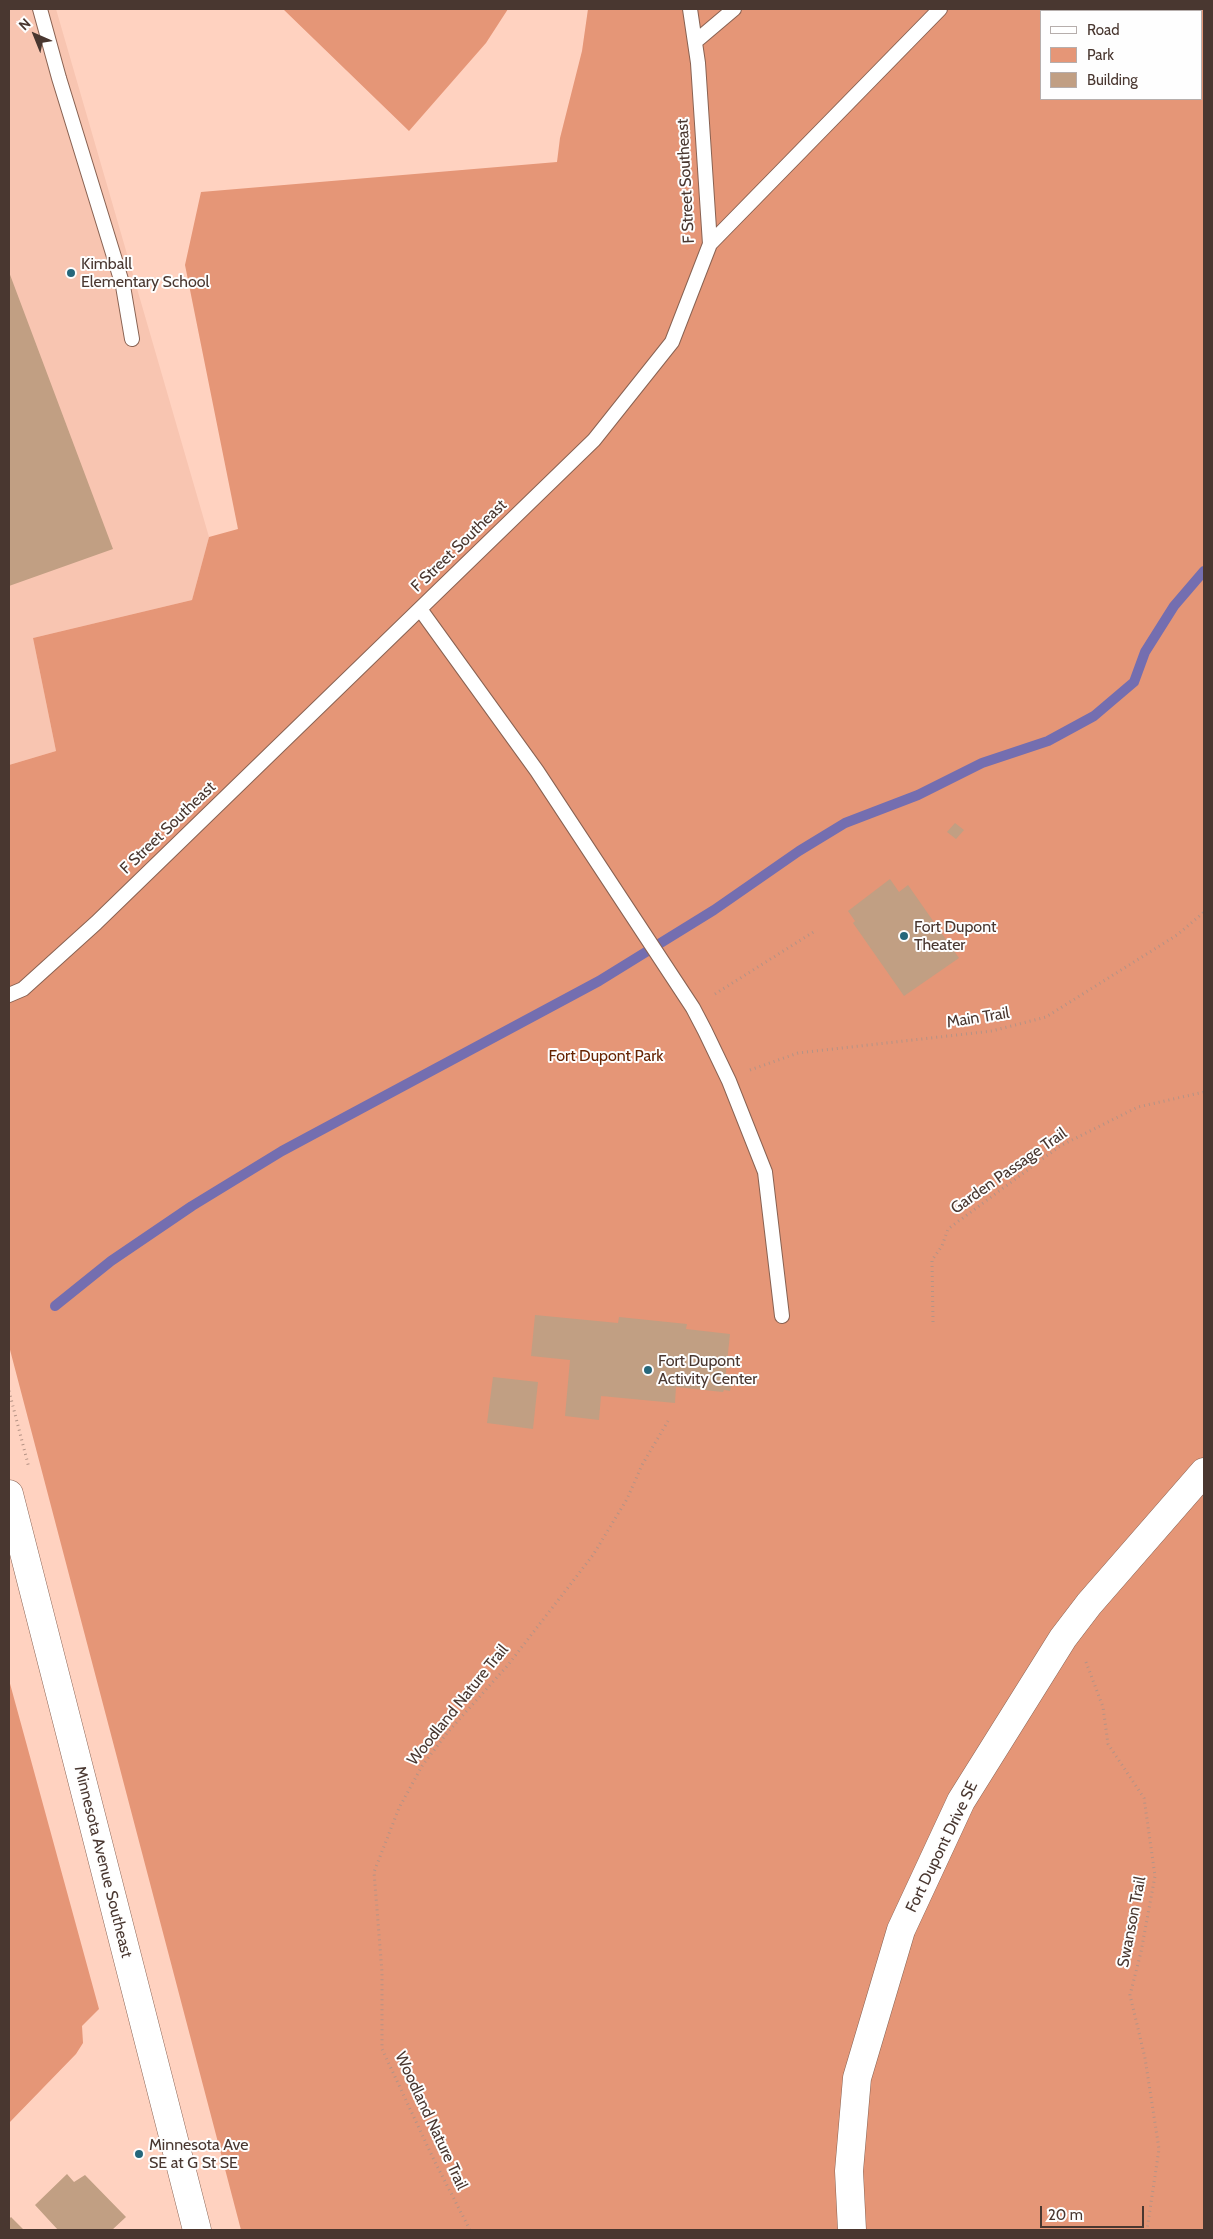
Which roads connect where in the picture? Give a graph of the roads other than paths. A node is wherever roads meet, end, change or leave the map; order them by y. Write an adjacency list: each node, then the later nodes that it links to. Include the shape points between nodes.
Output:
1 (40, 9): 7 (lane, via 123,286)
2 (690, 9): 5 (lane, F Street Southeast)
3 (734, 9): 5 (lane)
4 (940, 9): 6 (lane)
5 (695, 42): 6 (lane, F Street Southeast)
6 (710, 244): 8 (lane, F Street Southeast, via 672,342 594,440)
7 (132, 339)
8 (420, 609): 9 (lane, F Street Southeast, via 96,923 23,989); 10 (lane, via 537,770 693,1008 729,1081 765,1172)
9 (9, 995)
10 (782, 1316)
11 (1204, 1472): 14 (street, Fort Dupont Drive SE, via 1063,1638 961,1801 901,1930 856,2078 849,2172)
12 (9, 1494): 13 (street, Minnesota Avenue Southeast)
13 (197, 2230)
14 (852, 2230)

